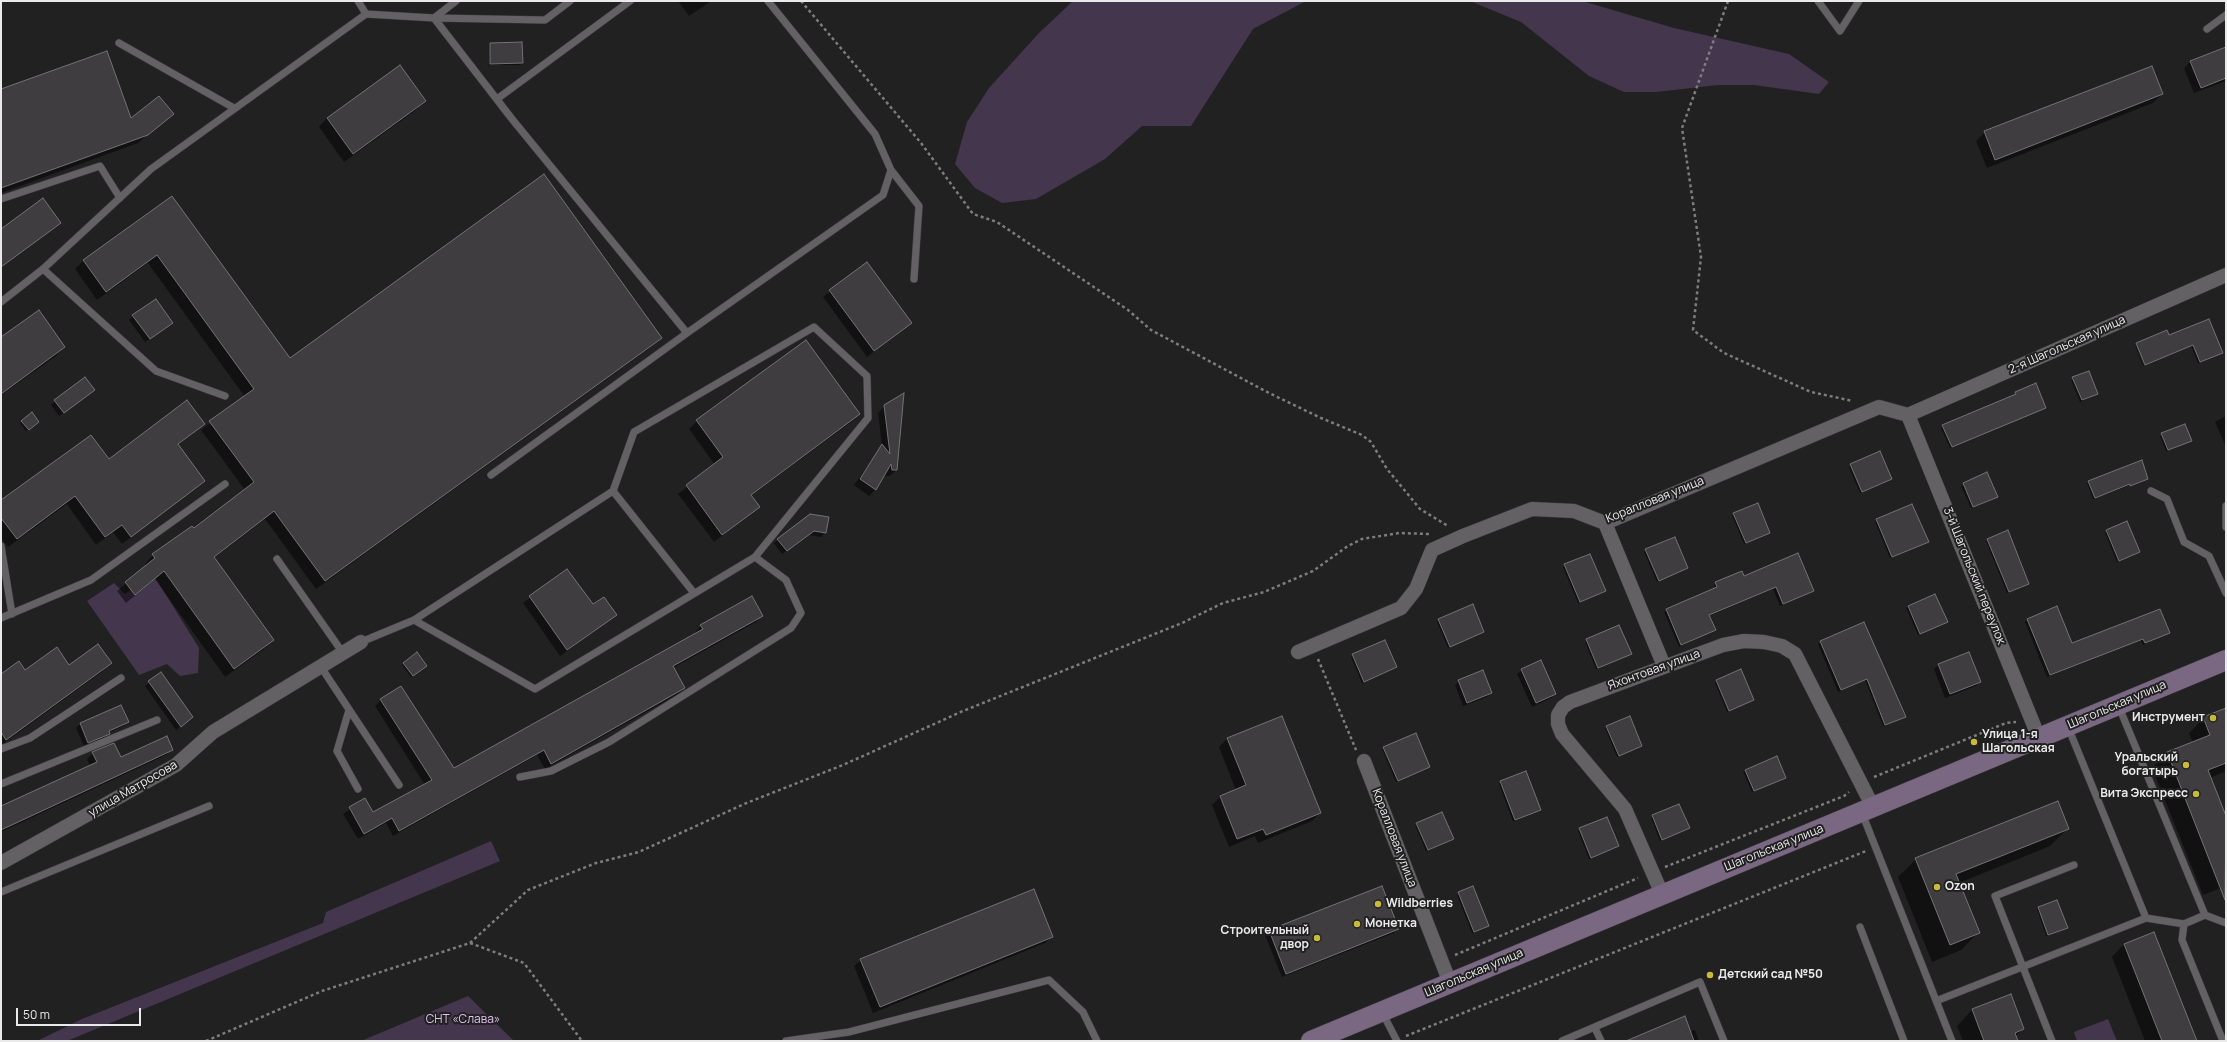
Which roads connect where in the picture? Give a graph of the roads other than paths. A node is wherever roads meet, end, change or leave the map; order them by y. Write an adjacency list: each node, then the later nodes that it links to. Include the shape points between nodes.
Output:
1 (358, 1): 8 (lane)
2 (456, 1): 10 (lane)
3 (570, 1): 10 (lane, via 545,20)
4 (630, 1): 13 (lane)
5 (768, 1): 15 (lane, via 875,134)
6 (1818, 1): 7 (lane, via 1840,31)
7 (1859, 1)
8 (366, 14): 10 (lane); 14 (lane)
9 (2226, 15): 11 (lane)
10 (434, 18): 13 (lane)
11 (2207, 29)
12 (119, 43): 14 (lane)
13 (497, 99): 22 (lane)
14 (234, 108): 16 (lane, via 151,169)
15 (891, 170): 20 (lane, via 919,206); 22 (lane, via 883,195)
16 (120, 198): 17 (lane, via 100,166); 18 (lane)
17 (1, 199)
18 (43, 269): 21 (lane); 23 (lane, via 156,371)
19 (2226, 275): 24 (street, 2-я Шагольская улица)
20 (914, 279)
21 (1, 302)
22 (687, 333): 25 (lane)
23 (225, 396)
24 (1908, 415): 30 (street, Коралловая улица, via 1879,407); 51 (street, 3-й Шагольский переулок)
25 (491, 475)
26 (225, 484): 37 (lane, via 91,580)
27 (613, 491): 33 (lane, via 634,432 814,327 867,376 868,418); 35 (lane); 39 (lane)
28 (2151, 491): 36 (lane, via 2167,499 2184,542 2209,556)
29 (2226, 506): 31 (lane)
30 (1605, 523): 41 (street, Коралловая улица, via 1574,511 1532,509 1463,536 1432,550 1416,589 1401,608); 44 (street)
31 (2226, 527)
32 (1, 546): 37 (lane)
33 (755, 557): 35 (lane); 54 (lane, via 786,580 801,613 791,628 609,742 551,771)
34 (278, 559): 42 (lane)
35 (694, 593): 39 (lane, via 535,689)
36 (2226, 593)
37 (12, 614): 38 (lane)
38 (1, 618)
39 (414, 620): 40 (lane)
40 (360, 642): 42 (street, улица Матросова)
41 (1298, 652)
42 (343, 653): 45 (street, улица Матросова)
43 (2226, 660): 47 (main road, Шагольская улица)
44 (1664, 666): 59 (street, Яхонтовая улица, via 1723,645 1744,641 1782,646 1795,654 1862,782); 63 (street, Яхонтовая улица, via 1570,702 1563,707 1558,716 1562,734 1625,809)
45 (321, 667): 48 (lane); 60 (street, улица Матросова, via 213,732 176,765)
46 (121, 678): 52 (lane, via 30,738)
47 (2118, 705): 50 (main road, Шагольская улица); 64 (lane)
48 (349, 710): 56 (lane); 57 (lane, via 337,751)
49 (157, 720): 55 (lane)
50 (2068, 726): 51 (main road, Шагольская улица); 65 (lane)
51 (2036, 729): 59 (main road, Шагольская улица)
52 (1, 749)
53 (1364, 761): 70 (street, Коралловая улица)
54 (520, 777)
55 (1, 784)
56 (399, 784)
57 (358, 789)
58 (209, 806): 62 (lane)
59 (1867, 809): 63 (main road, Шагольская улица); 71 (lane, via 1875,847)
60 (1, 863)
61 (2074, 865): 69 (lane, via 1995,896)
62 (1, 892)
63 (1662, 894): 70 (main road, Шагольская улица)
64 (2204, 915): 66 (lane); 67 (lane)
65 (2146, 918): 67 (lane); 69 (lane)
66 (2226, 923)
67 (2184, 924): 84 (lane, via 2182,940)
68 (1860, 927): 81 (lane)
69 (2023, 968): 71 (lane); 83 (lane)
70 (1450, 983): 72 (main road, Шагольская улица)
71 (1936, 1001): 82 (lane)
72 (1382, 1012): 74 (main road, Шагольская улица); 75 (lane)
73 (1595, 1028): 78 (lane); 79 (lane); 80 (lane, via 1700,982)
74 (1318, 1040)
75 (1397, 1040)
76 (786, 1041): 77 (lane, via 849,1032 1049,980 1083,1012)
77 (1098, 1041)
78 (1562, 1041)
79 (1600, 1041)
80 (1724, 1041)
81 (1904, 1041)
82 (1952, 1041)
83 (2052, 1041)
84 (2223, 1041)

